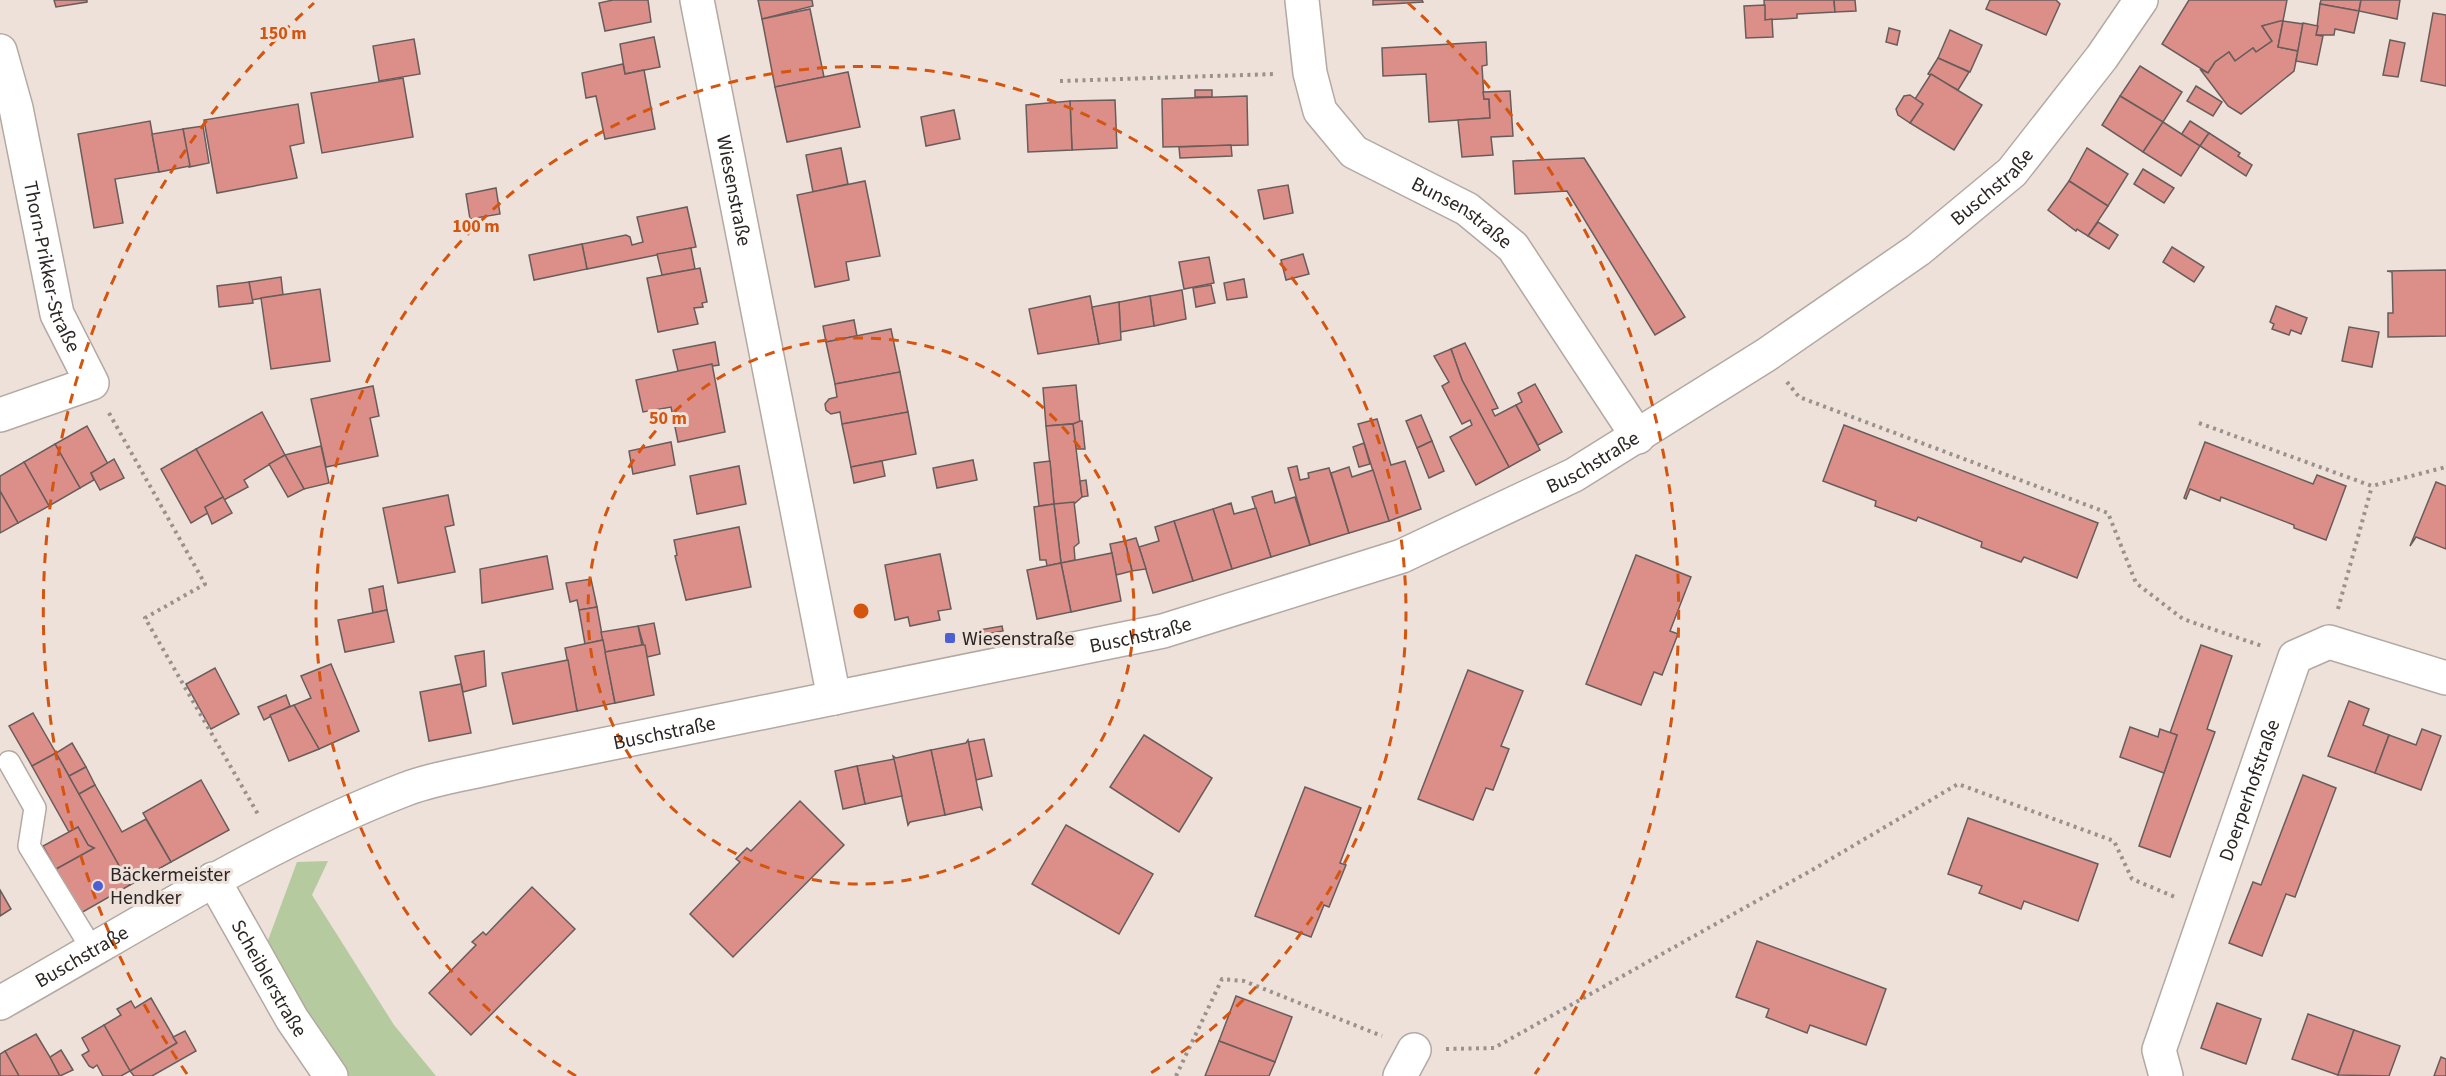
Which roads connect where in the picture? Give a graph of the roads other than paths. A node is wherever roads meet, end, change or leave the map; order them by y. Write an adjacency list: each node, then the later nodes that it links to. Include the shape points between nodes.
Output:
1 (697, 0): 8 (street, Wiesenstraße)
2 (1302, 0): 6 (street, Bunsenstraße, via 1310,73 1320,111 1354,152 1467,209 1513,247)
3 (2141, 0): 6 (street, Buschstraße, via 2012,172 1918,250)
4 (0, 51): 5 (street, Thorn-Prikker-Straße, via 16,108 57,314 92,383)
5 (0, 415)
6 (1638, 437): 8 (street, Buschstraße, via 1574,475 1402,556 1163,631)
7 (2446, 678): 14 (street, Doerperhofstraße, via 2329,642 2295,657 2159,1050)
8 (834, 698): 10 (street, Buschstraße, via 408,788 276,846)
9 (9, 762): 11 (lane, via 35,808 29,846)
10 (213, 879): 11 (street, Buschstraße); 13 (street, Scheiblerstraße, via 292,1018)
11 (92, 950): 12 (street, Buschstraße)
12 (0, 1003)
13 (331, 1076)
14 (2166, 1076)

